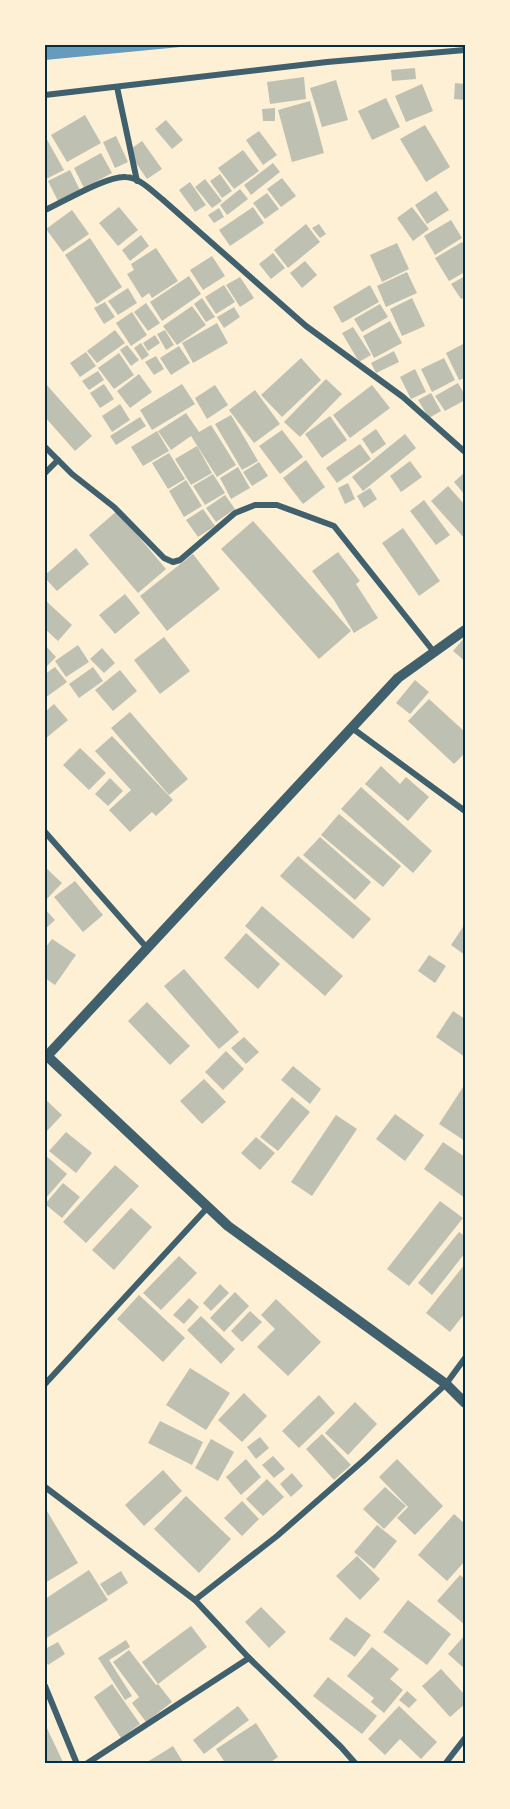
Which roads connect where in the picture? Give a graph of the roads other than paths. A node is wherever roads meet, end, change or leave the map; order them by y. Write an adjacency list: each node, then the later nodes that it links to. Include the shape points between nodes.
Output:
1 (465, 50): 2 (street)
2 (117, 87): 3 (street); 4 (street)
3 (45, 95)
4 (137, 181): 5 (street, via 126,177 110,179); 7 (street, via 306,326 403,397)
5 (45, 210)
6 (45, 447): 8 (street)
7 (465, 452)
8 (58, 460): 9 (street); 11 (street, via 173,562 235,513 255,505 277,505 334,526)
9 (45, 473)
10 (465, 630): 11 (street)
11 (434, 652): 12 (street, via 398,678)
12 (352, 728): 13 (street); 15 (street)
13 (465, 811)
14 (45, 832): 15 (street)
15 (147, 948): 16 (street)
16 (46, 1055): 17 (street)
17 (208, 1208): 19 (street); 20 (street)
18 (465, 1358): 20 (street)
19 (45, 1384)
20 (446, 1384): 21 (street); 23 (street, via 277,1536)
21 (465, 1403)
22 (45, 1487): 23 (street)
23 (195, 1600): 24 (street)
24 (249, 1658): 28 (street); 29 (street)
25 (45, 1686): 27 (street)
26 (465, 1738): 30 (street)
27 (77, 1764)
28 (86, 1764)
29 (356, 1764)
30 (445, 1764)

